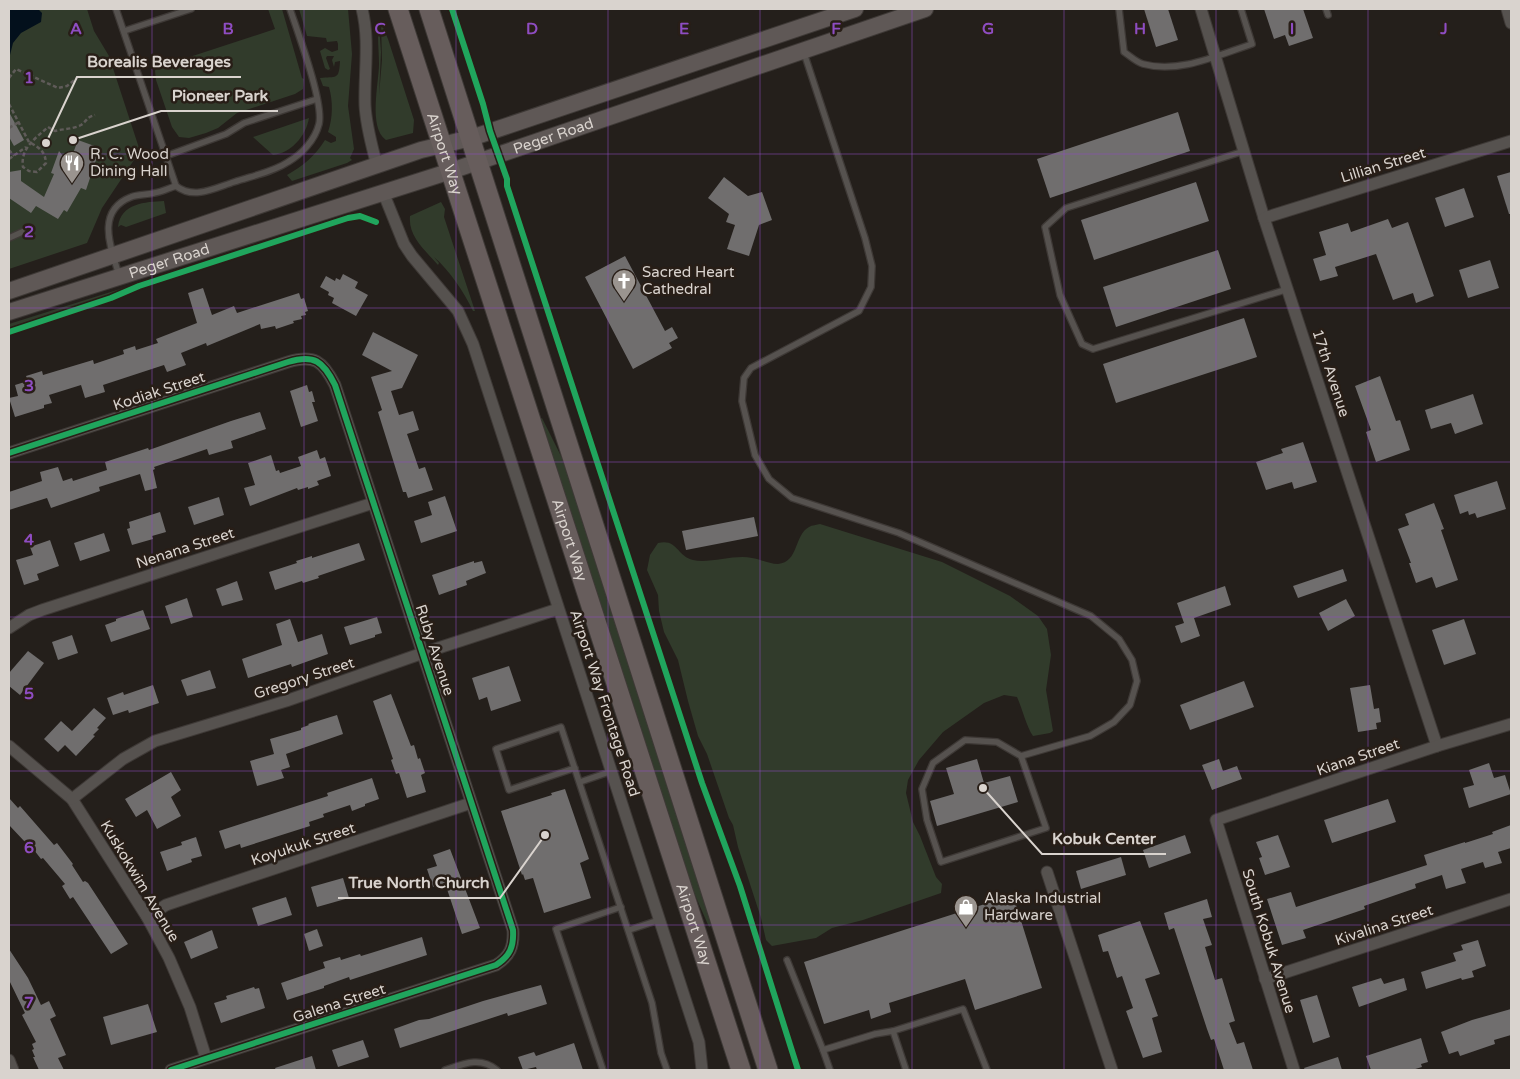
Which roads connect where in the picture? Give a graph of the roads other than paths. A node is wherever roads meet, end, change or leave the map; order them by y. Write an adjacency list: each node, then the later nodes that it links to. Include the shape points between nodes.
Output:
1 (116, 9): 14 (lane)
2 (191, 9): 14 (lane)
3 (290, 9): 17 (lane)
4 (362, 9): 24 (street, via 367,54 366,117)
5 (398, 9): 20 (main road, Airport Way)
6 (429, 9): 18 (main road, Airport Way)
7 (855, 9): 18 (main road, Peger Road)
8 (925, 9): 15 (main road, Peger Road)
9 (1120, 9): 16 (lane, via 1124,52 1141,64 1163,68)
10 (1201, 9): 16 (street, 17th Avenue)
11 (1241, 9): 16 (lane, via 1252,44)
12 (1507, 9): 13 (street)
13 (1511, 23)
14 (124, 31): 22 (lane)
15 (803, 49): 23 (main road, Peger Road); 45 (lane, via 865,238 872,266 871,288 859,311 751,368 744,378 742,401 755,455 769,480 792,498 899,533 1091,616 1119,639 1132,660 1137,681 1130,705 1114,722 1090,736)
16 (1215, 56): 21 (street, 17th Avenue)
17 (317, 99): 22 (lane, via 244,123 226,134); 26 (lane, via 320,112 315,133 305,149 288,163 199,193)
18 (471, 138): 20 (main road, Peger Road); 23 (main road, Airport Way)
19 (1511, 141): 28 (street, Lillian Street)
20 (442, 145): 24 (main road, Peger Road); 25 (main road, Airport Way)
21 (1244, 151): 28 (street, 17th Avenue); 33 (lane, via 1066,208 1045,227 1060,295 1082,344 1093,350)
22 (166, 156): 26 (lane)
23 (479, 161): 25 (main road, Peger Road); 73 (main road, Airport Way)
24 (377, 166): 31 (main road, Peger Road)
25 (451, 171): 27 (main road, Peger Road); 72 (main road, Airport Way)
26 (176, 186): 31 (lane, via 133,196 119,204 108,223)
27 (383, 192): 32 (main road, Peger Road); 39 (street, Airport Way Frontage Road, via 404,244 458,311 467,330)
28 (1264, 218): 33 (street, 17th Avenue)
29 (30, 228): 30 (lane)
30 (9, 238)
31 (113, 255): 32 (lane); 34 (main road, Peger Road)
32 (120, 276): 35 (main road, Peger Road)
33 (1288, 289): 44 (street, 17th Avenue)
34 (9, 291)
35 (9, 312)
36 (317, 361): 37 (street, Kodiak Street, via 304,358 288,362); 38 (street, Ruby Avenue, via 335,385)
37 (9, 453)
38 (373, 503): 40 (street, Nenana Street, via 42,610); 41 (street, Ruby Avenue)
39 (558, 609): 41 (street, Gregory Street); 47 (street, Airport Way Frontage Road)
40 (9, 628)
41 (423, 653): 49 (street, Gregory Street, via 155,742 123,759); 50 (street, Ruby Avenue)
42 (1511, 724): 44 (street, Kiana Street)
43 (9, 746): 49 (street, Kuskokwim Avenue)
44 (1437, 746): 51 (street, Kiana Street)
45 (1021, 756): 45 (lane, via 1046,828 941,862 927,820 922,789 933,763 965,740 997,742)
46 (575, 768): 46 (lane, via 561,727 496,749 509,790); 48 (lane)
47 (612, 771): 48 (lane); 56 (street, Airport Way Frontage Road)
48 (580, 782): 54 (lane)
49 (72, 799): 55 (street, Kuskokwim Avenue)
50 (471, 803): 55 (street, Koyukuk Street, via 210,890 166,906); 58 (street, Ruby Avenue, via 513,930)
51 (1216, 820): 60 (street, South Kobuk Avenue)
52 (1047, 872): 77 (street)
53 (1511, 899): 60 (street, Kivalina Street)
54 (621, 907): 57 (lane); 69 (lane, via 556,929)
55 (147, 917): 63 (street, Kuskokwim Avenue, via 183,991)
56 (659, 920): 57 (lane); 71 (street, Airport Way Frontage Road, via 699,1042)
57 (629, 930): 70 (lane, via 652,1003)
58 (510, 953): 63 (street, Galena Street, via 489,968)
59 (787, 960): 62 (lane)
60 (1266, 980): 78 (street, South Kobuk Avenue)
61 (893, 1031): 62 (lane); 75 (lane); 76 (lane, via 963,1009)
62 (823, 1050): 74 (lane)
63 (206, 1058): 66 (street, Galena Street)
64 (9, 1060): 65 (street)
65 (12, 1070)
66 (171, 1070)
67 (445, 1070): 68 (lane, via 476,1062 488,1064)
68 (496, 1070)
69 (603, 1070)
70 (667, 1070)
71 (702, 1070)
72 (741, 1070)
73 (768, 1070)
74 (830, 1070)
75 (906, 1070)
76 (987, 1070)
77 (1112, 1070)
78 (1294, 1070)

